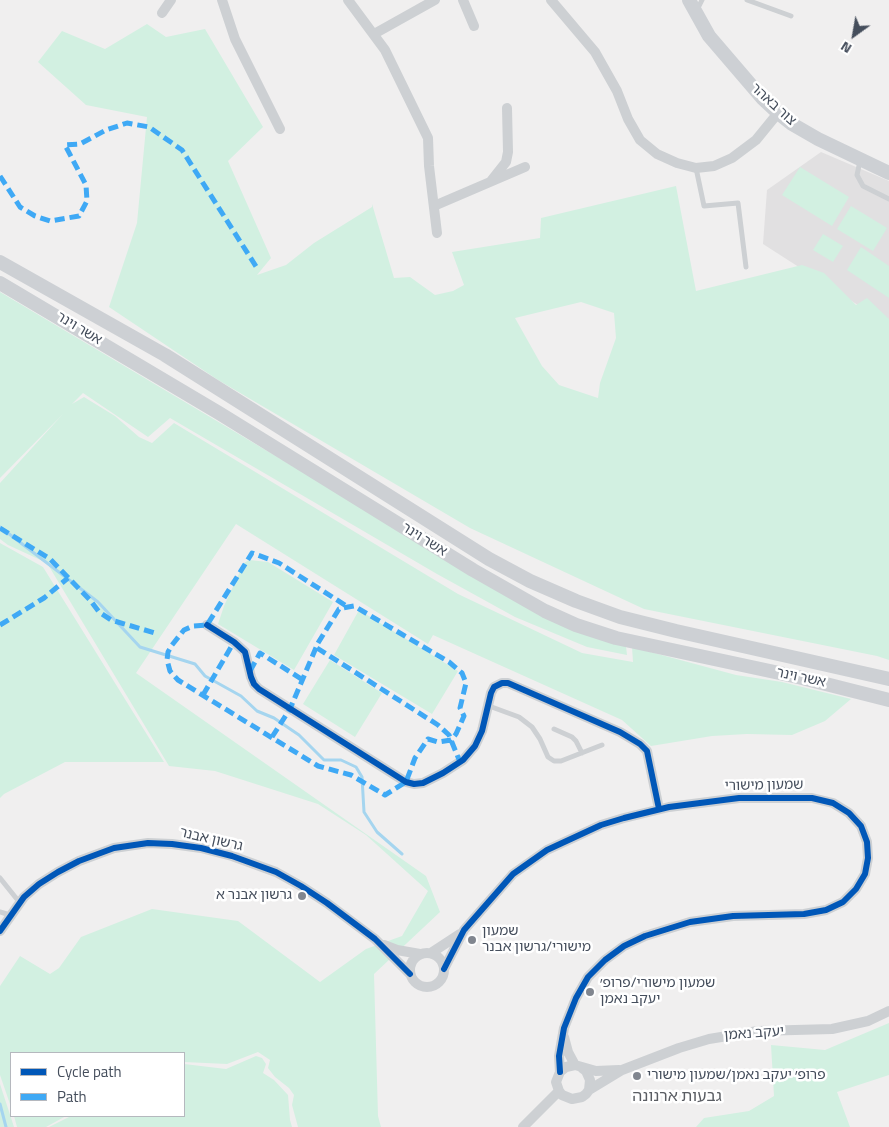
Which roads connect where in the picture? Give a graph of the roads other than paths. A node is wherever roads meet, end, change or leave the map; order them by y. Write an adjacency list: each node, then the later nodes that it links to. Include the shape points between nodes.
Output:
1 (171, 0): 10 (street)
2 (222, 0): 17 (street, via 235,39)
3 (348, 0): 14 (street)
4 (435, 0): 14 (street)
5 (463, 0): 13 (street)
6 (551, 0): 20 (street, via 595,52 640,140 657,154)
7 (689, 0): 11 (main road, צור באהר)
8 (702, 0): 11 (lane)
9 (747, 0): 12 (lane)
10 (162, 13)
11 (696, 13): 16 (main road, צור באהר, via 727,58)
12 (791, 16)
13 (474, 26)
14 (374, 34): 24 (street, via 428,138)
15 (507, 108): 22 (street, via 506,162)
16 (778, 113): 18 (main road, צור באהר, via 792,124); 20 (street, via 756,140 732,158 714,166)
17 (280, 129)
18 (860, 160): 21 (main road, צור באהר); 23 (lane, via 857,169 859,180 867,189)
19 (525, 167): 22 (street)
20 (696, 168): 27 (lane, via 704,206 738,203)
21 (889, 173)
22 (490, 182): 24 (street)
23 (889, 198)
24 (434, 206): 25 (street)
25 (437, 233)
26 (0, 262): 30 (main road, אשר וינר, via 165,355 489,559 530,581 620,617)
27 (746, 267)
28 (0, 283): 31 (main road, אשר וינר, via 545,611 616,638)
29 (207, 625): 32 (street, via 245,652 251,677 259,689 406,782 423,783 463,760 482,731)
30 (889, 678)
31 (889, 700)
32 (488, 706): 35 (lane, via 519,718 532,728 548,757 554,761); 36 (street, via 494,687 508,683 620,732 647,751)
33 (554, 729): 35 (lane, via 576,741)
34 (602, 745): 35 (lane)
35 (582, 753)
36 (660, 808): 40 (street, שמעון מישורי, via 601,825 538,855 506,881); 47 (street, שמעון מישורי, via 763,797 812,798 833,803 850,813 861,826 868,850 865,874 843,902 826,910 690,922 624,946 588,977 576,998)
37 (0, 878): 38 (lane)
38 (20, 902): 39 (street, גרשון אבנר); 42 (street, גרשון אבנר, via 39,884 79,861 114,848 148,843 172,844 232,856 276,872 327,903)
39 (5, 914): 41 (street, גרשון אבנר)
40 (464, 930): 43 (street, שמעון מישורי, via 446,945); 44 (street, שמעון מישורי)
41 (0, 931)
42 (375, 940): 43 (street, גרשון אבנר, via 397,950); 45 (street, גרשון אבנר)
43 (426, 954): 44 (street, via 440,959); 45 (street, via 412,961)
44 (444, 969): 45 (street, via 442,979 431,987 418,984)
45 (410, 974)
46 (889, 1011): 49 (street, יעקב נאמן, via 868,1021 832,1029 758,1031 719,1036)
47 (563, 1034): 48 (street, via 568,1052); 50 (street, שמעון מישורי)
48 (579, 1066): 49 (street, יעקב נאמן, via 601,1072); 50 (street, via 566,1067); 51 (street, via 590,1080)
49 (622, 1070): 51 (street, יעקב נאמן)
50 (560, 1072): 52 (street, via 556,1082)
51 (589, 1090): 52 (street, via 577,1099 567,1098)
52 (559, 1091): 53 (street)
53 (523, 1127)

